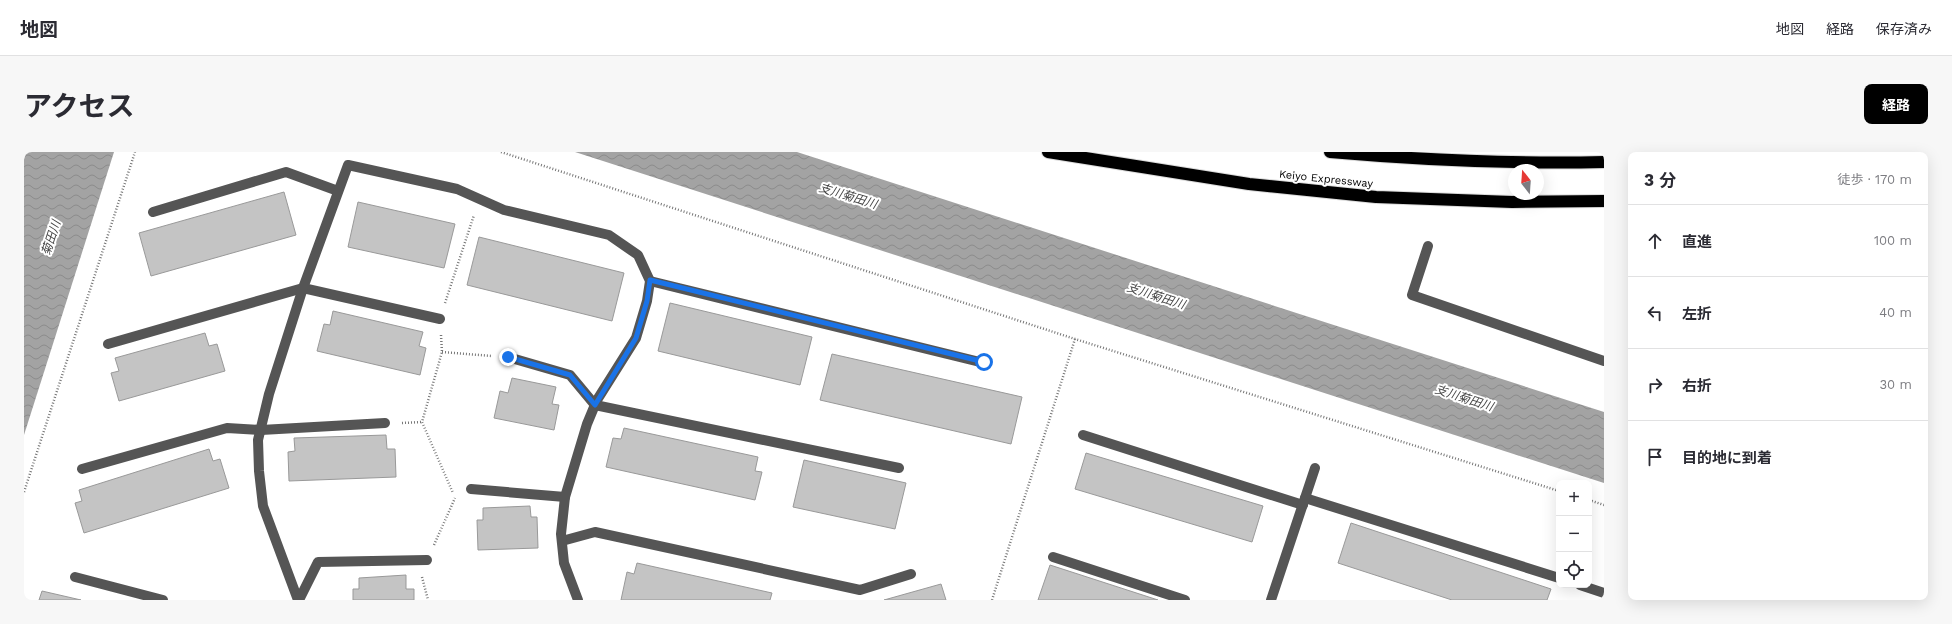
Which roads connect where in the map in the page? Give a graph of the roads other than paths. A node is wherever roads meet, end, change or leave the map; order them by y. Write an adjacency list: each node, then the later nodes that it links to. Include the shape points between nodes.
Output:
1 (1048, 152): 5 (highway, Keiyo Expressway, via 1249,184 1376,197 1512,202)
2 (1330, 152): 3 (highway, via 1400,158)
3 (1604, 162)
4 (338, 191): 6 (street, via 286,172); 8 (street, via 348,165 457,189 504,210 609,235 638,255); 9 (street)
5 (1604, 201)
6 (152, 212)
7 (1428, 246): 13 (street, via 1412,294)
8 (650, 280): 14 (street); 15 (street, via 647,301 636,338)
9 (302, 288): 10 (street); 11 (street); 17 (street, via 269,394)
10 (440, 319)
11 (108, 344)
12 (508, 357): 15 (street, via 570,375)
13 (1604, 361)
14 (984, 362)
15 (595, 405): 19 (street); 23 (street)
16 (385, 424): 17 (street)
17 (261, 430): 21 (street, via 227,428); 34 (street, via 258,440 263,506)
18 (1083, 435): 24 (street)
19 (900, 468)
20 (1315, 468): 24 (street)
21 (82, 469)
22 (470, 489): 23 (street)
23 (565, 497): 25 (street)
24 (1304, 501): 30 (street); 37 (street)
25 (562, 541): 28 (street, via 595,532 860,590); 35 (street, via 564,563)
26 (1053, 557): 36 (street)
27 (427, 560): 34 (street, via 318,562)
28 (910, 574)
29 (75, 577): 33 (street)
30 (1556, 577)
31 (1590, 588): 32 (street)
32 (1604, 592)
33 (163, 600)
34 (298, 600)
35 (578, 600)
36 (1185, 600)
37 (1271, 600)

